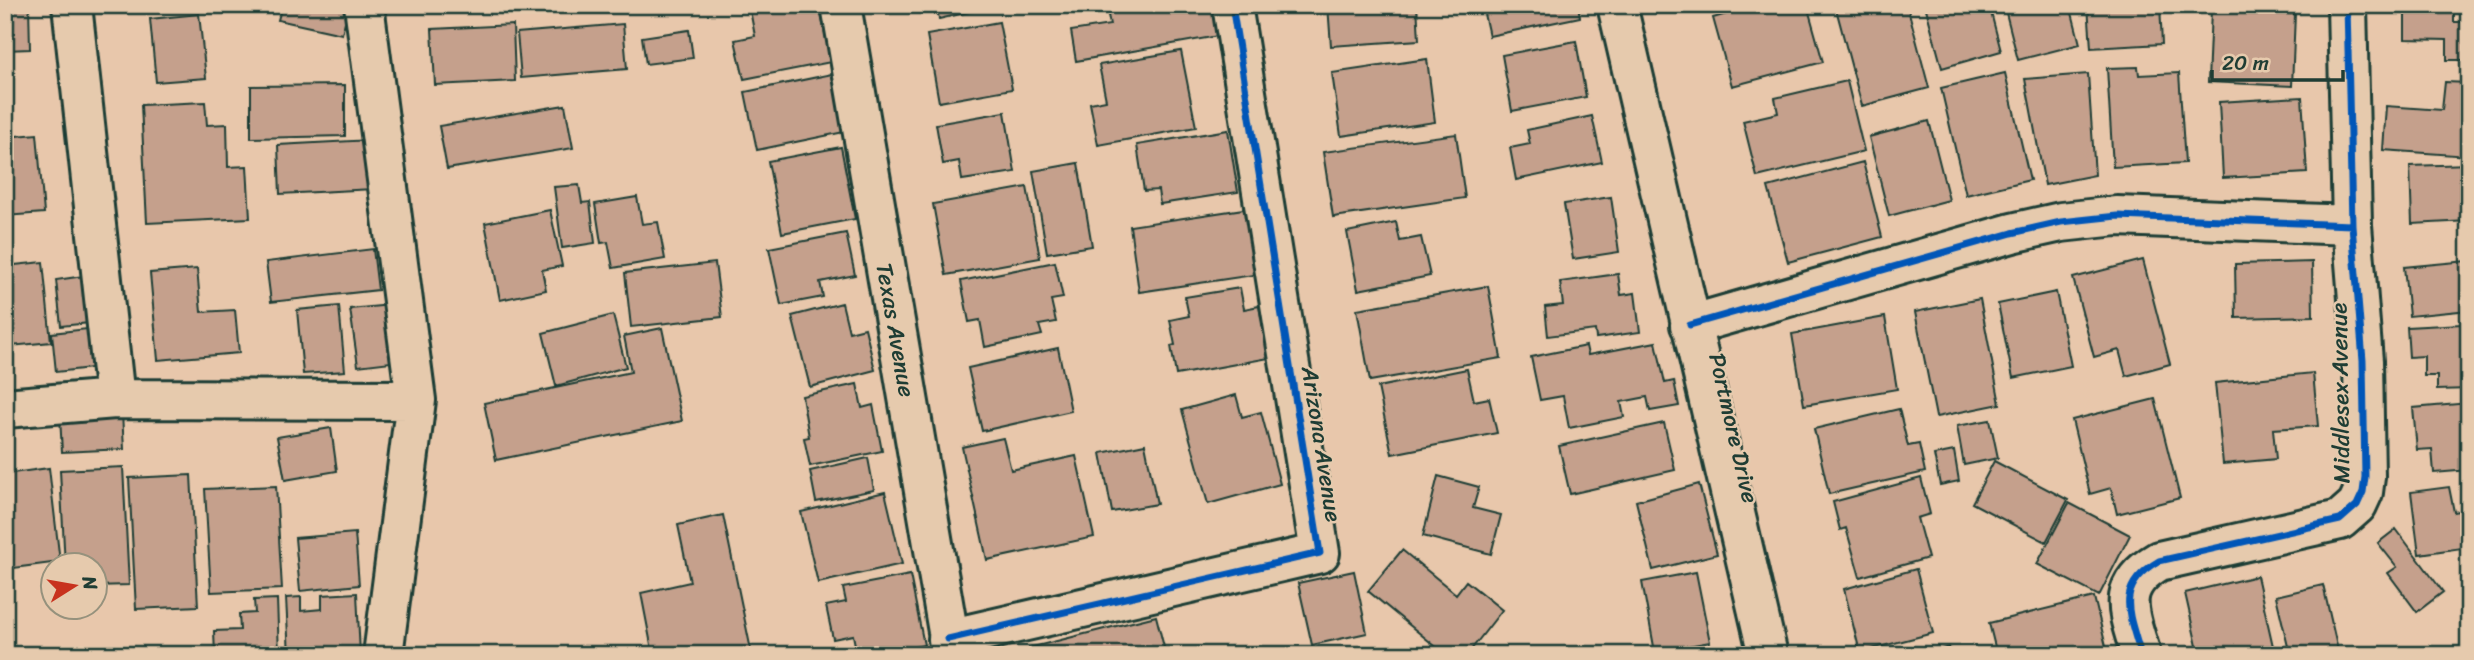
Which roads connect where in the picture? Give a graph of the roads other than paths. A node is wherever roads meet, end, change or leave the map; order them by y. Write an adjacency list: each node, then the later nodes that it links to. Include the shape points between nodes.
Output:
1 (72, 5): 9 (street)
2 (363, 5): 10 (street)
3 (841, 5): 12 (street, Texas Avenue)
4 (1232, 5): 12 (street, Arizona Avenue, via 1320,553)
5 (1617, 5): 8 (street, Portmore Drive)
6 (2347, 5): 7 (street, Middlesex Avenue)
7 (2352, 225): 8 (street, via 2117,216 2061,222); 15 (street, Middlesex Avenue, via 2365,423 2365,477 2357,505 2340,520 2160,561 2144,570 2132,583 2128,601)
8 (1690, 325): 14 (street, Portmore Drive)
9 (116, 399): 10 (street); 11 (street)
10 (416, 400): 13 (street)
11 (5, 408)
12 (950, 647)
13 (383, 655)
14 (1768, 655)
15 (2141, 655)

